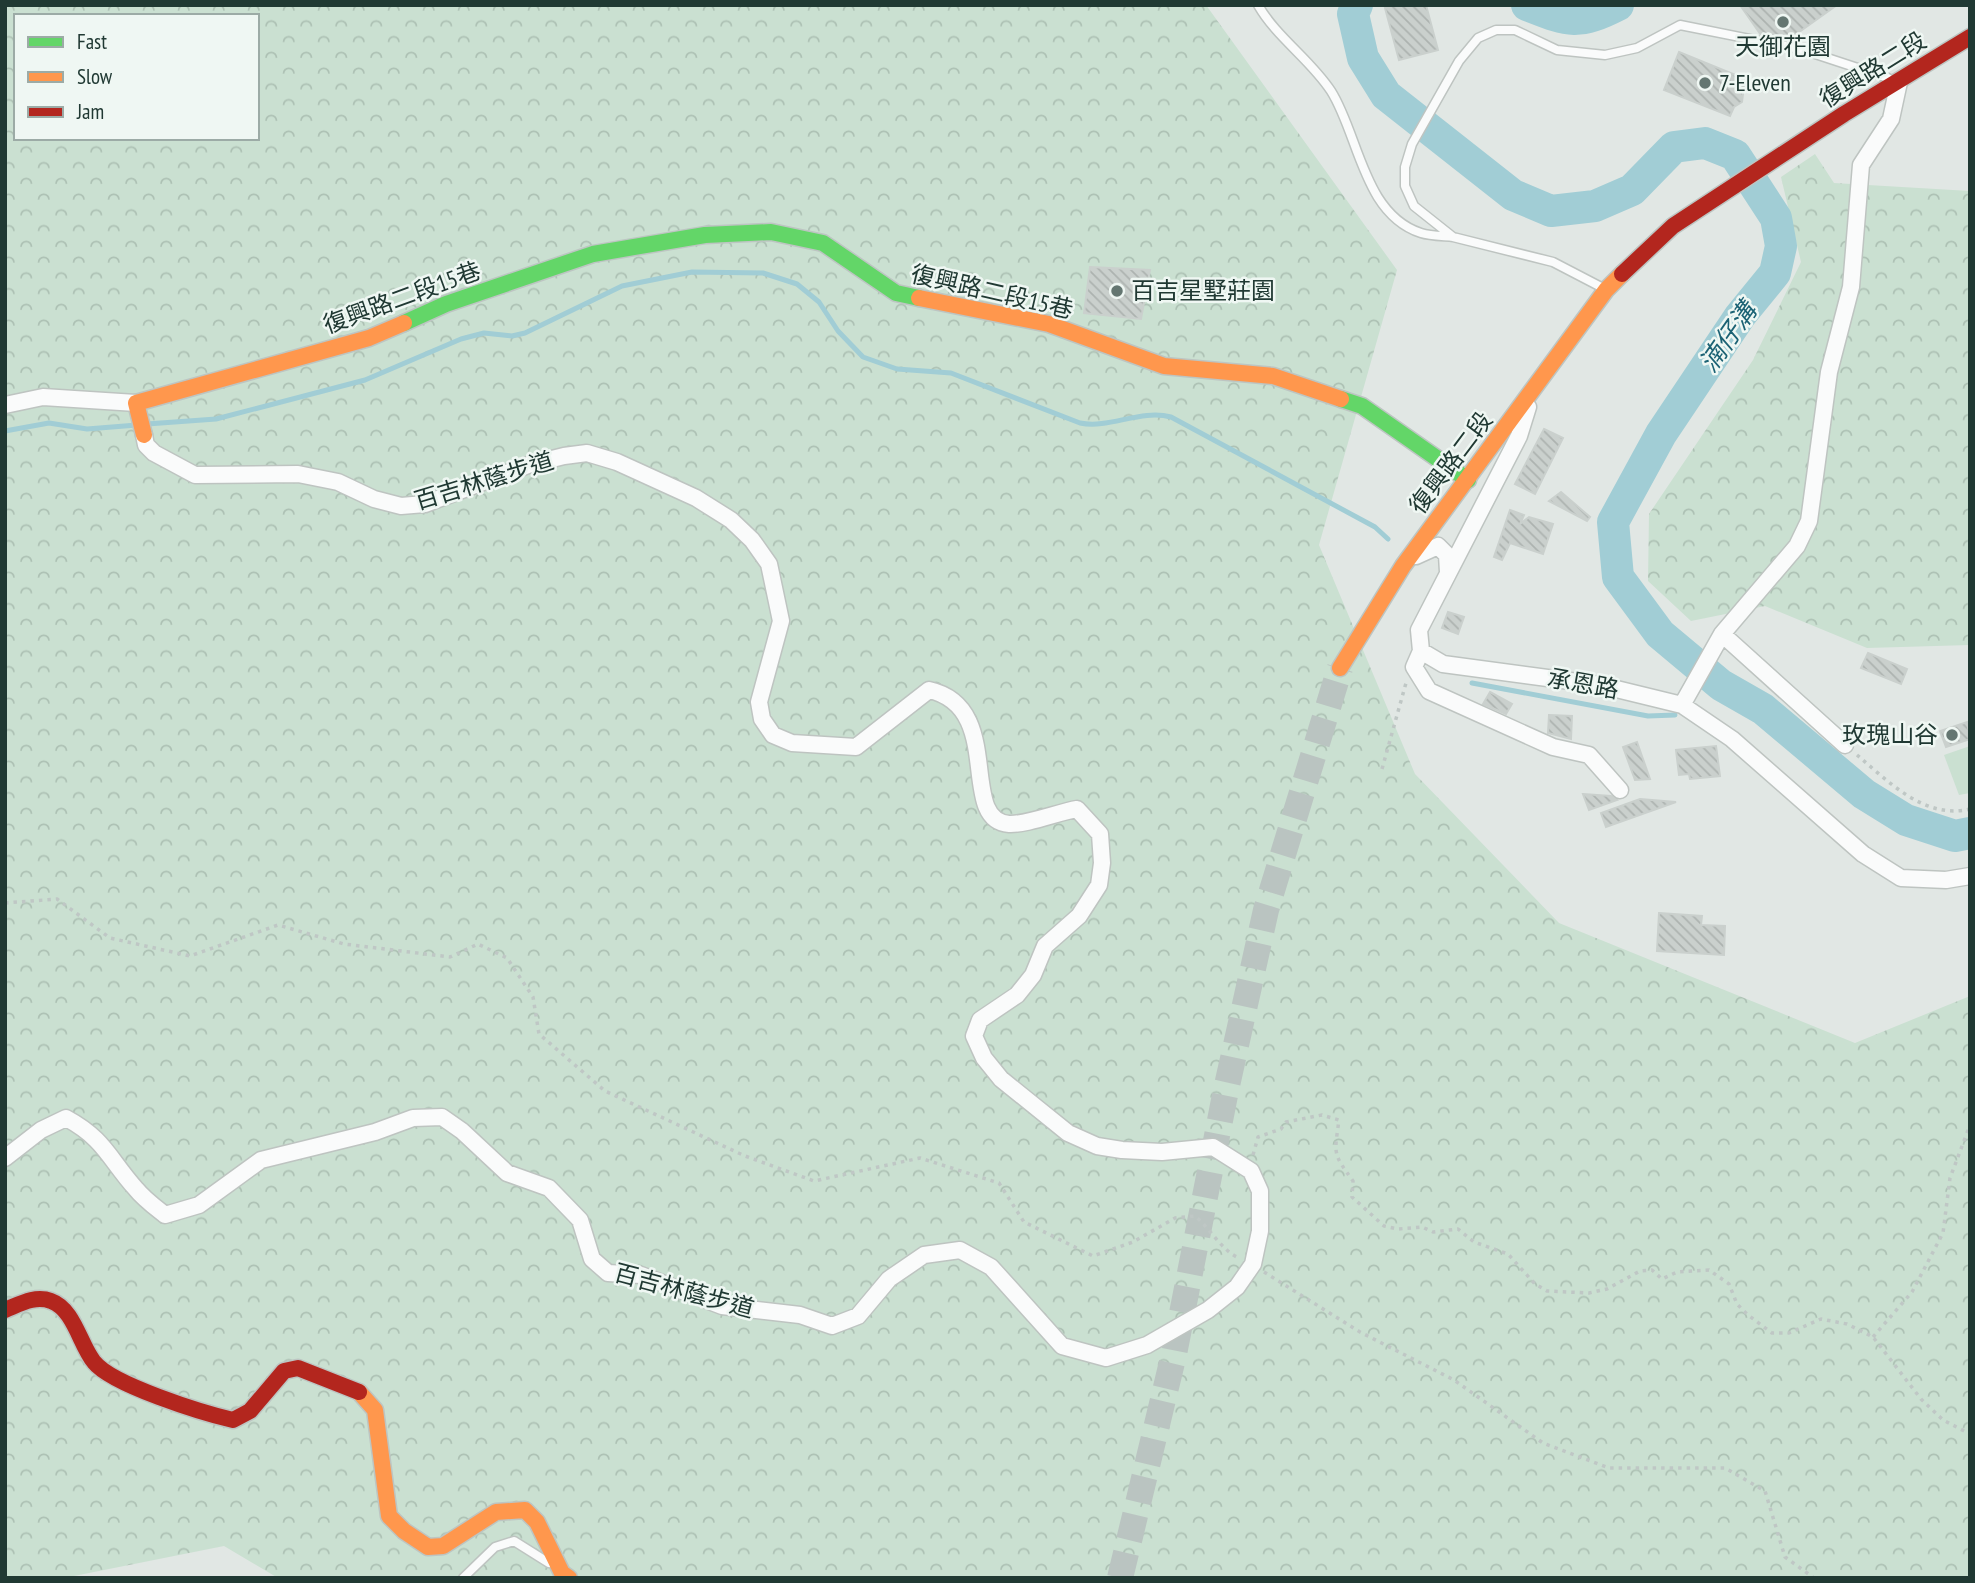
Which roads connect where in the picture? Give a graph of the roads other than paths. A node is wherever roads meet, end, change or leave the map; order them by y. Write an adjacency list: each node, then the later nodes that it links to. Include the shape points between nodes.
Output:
1 (1258, 5): 4 (lane, via 1270,26 1301,53 1332,92 1381,203 1420,233)
2 (1970, 37): 3 (street, 復興路二段)
3 (1899, 82): 4 (lane, via 1800,49 1681,25 1637,48 1605,55 1557,50 1515,30 1496,30 1478,38 1460,61 1412,144 1405,167 1405,186 1415,206); 5 (street, 復興路二段, via 1673,226); 13 (street, via 1891,119 1861,165 1851,287 1829,372 1809,521 1797,546)
4 (1453, 237): 5 (lane, via 1553,262)
5 (1606, 290): 6 (street, 復興路二段)
6 (1531, 395): 9 (street, 復興路二段); 10 (street, via 1519,436)
7 (136, 403): 8 (street, via 43,397); 9 (street, 復興路二段15巷, via 369,338 446,304 593,254 705,235 771,232 822,243 896,293 1049,324 1164,366 1273,376 1362,406); 20 (street, 百吉林蔭步道, via 146,445 195,475 298,474 338,482 401,506 425,504 527,465 586,453 617,462 695,498 731,520 769,564 780,621 759,702 762,719 773,735 792,743 856,747 929,690 948,694 963,711 976,740 983,804 995,818 1009,824 1077,809 1100,834 1099,886 1079,916 1045,947 1033,975 1017,995 979,1020 974,1036 985,1058 1001,1079 1040,1113 1097,1146 1162,1152 1213,1147 1251,1171 1260,1191 1260,1231 1253,1264 1237,1287 1208,1310 1147,1345 1106,1358 1062,1346 991,1267 960,1250 924,1255 889,1279 858,1316 832,1326 800,1315 722,1306 642,1275 608,1273 592,1259 580,1220 549,1188 507,1173 442,1117 413,1118 261,1160 199,1205 165,1216 136,1189 108,1149 66,1118)
8 (5, 405)
9 (1468, 480): 10 (street); 11 (street, 復興路二段)
10 (1488, 496): 12 (street)
11 (1403, 566): 12 (street, via 1437,546 1447,555); 15 (street, 復興路二段)
12 (1448, 575): 14 (street, via 1419,630)
13 (1722, 634): 16 (street); 17 (street)
14 (1421, 652): 16 (street, 承恩路, via 1443,664 1600,685); 18 (street, via 1414,667 1429,691 1553,747 1589,755)
15 (1340, 668)
16 (1682, 705): 19 (street, 承恩路, via 1732,739 1863,854 1901,878)
17 (1845, 744)
18 (1620, 790)
19 (1970, 877)
20 (5, 1157)
21 (5, 1310): 22 (street, via 31,1299 52,1301 65,1311 95,1364 126,1382 223,1418 233,1420 250,1411 284,1371 298,1368 362,1393 375,1410 388,1516 404,1531 428,1547 443,1546 496,1512 525,1510 537,1522)
22 (566, 1576): 23 (lane, via 514,1541 495,1547)
23 (463, 1578)

